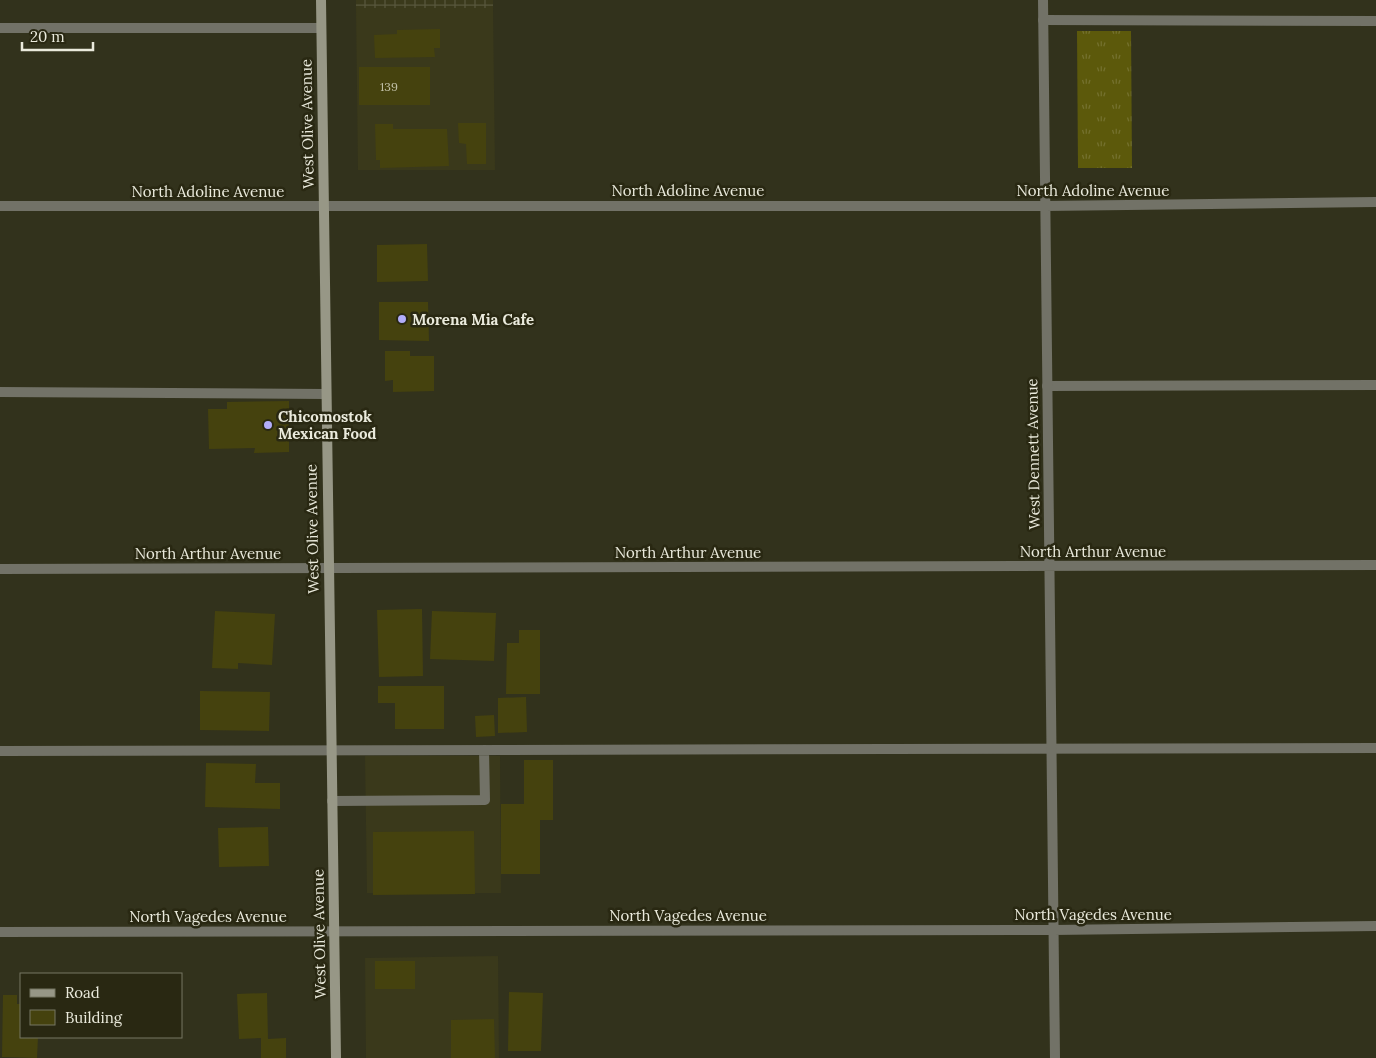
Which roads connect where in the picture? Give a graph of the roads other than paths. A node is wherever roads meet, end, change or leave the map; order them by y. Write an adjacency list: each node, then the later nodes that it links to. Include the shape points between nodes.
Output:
1 (321, 0): 6 (main road, West Olive Avenue)
2 (1043, 0): 3 (street, West Dennett Avenue)
3 (1043, 20): 4 (street); 10 (street, West Dennett Avenue)
4 (1376, 21)
5 (0, 28): 6 (street)
6 (321, 28): 8 (main road, West Olive Avenue)
7 (1376, 202): 10 (street, North Adoline Avenue)
8 (323, 205): 9 (street, North Adoline Avenue); 10 (street, North Adoline Avenue); 14 (main road, West Olive Avenue)
9 (0, 206)
10 (1045, 206): 12 (street, West Dennett Avenue)
11 (1376, 385): 12 (street)
12 (1047, 386): 16 (street, West Dennett Avenue)
13 (0, 392): 14 (street)
14 (325, 394): 17 (main road, West Olive Avenue)
15 (1376, 565): 16 (street, North Arthur Avenue)
16 (1049, 566): 17 (street, North Arthur Avenue); 19 (street, West Dennett Avenue)
17 (328, 568): 18 (street, North Arthur Avenue); 21 (main road, West Olive Avenue)
18 (0, 569)
19 (1051, 748): 20 (street); 22 (street); 26 (street, West Dennett Avenue)
20 (1376, 748)
21 (330, 750): 22 (street); 23 (street); 24 (main road, West Olive Avenue)
22 (484, 750): 24 (street, via 485,800)
23 (0, 751)
24 (332, 801): 27 (main road, West Olive Avenue)
25 (1376, 926): 26 (street, North Vagedes Avenue)
26 (1053, 930): 27 (street, North Vagedes Avenue); 30 (street, West Dennett Avenue)
27 (334, 931): 28 (street, North Vagedes Avenue); 29 (main road, West Olive Avenue)
28 (0, 932)
29 (336, 1058)
30 (1055, 1058)

